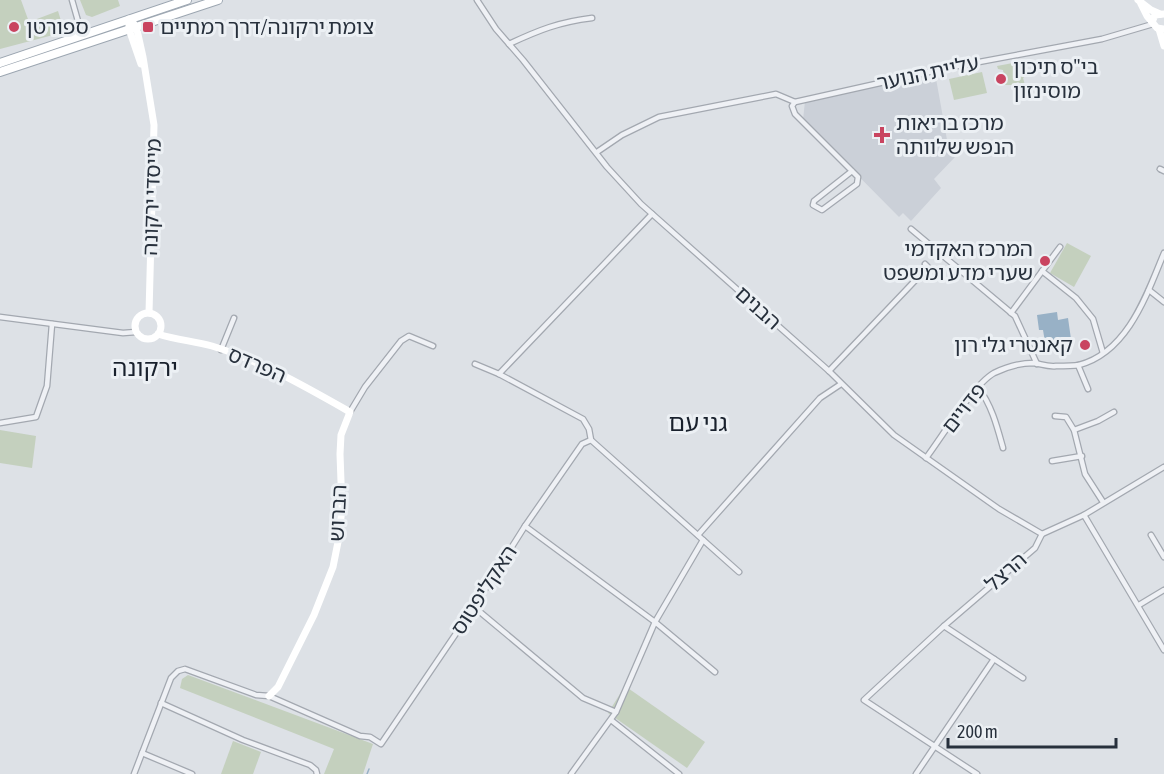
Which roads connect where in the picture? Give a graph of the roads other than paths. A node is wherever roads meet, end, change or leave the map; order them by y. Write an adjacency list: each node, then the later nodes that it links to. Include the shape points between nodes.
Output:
1 (72, 0): 11 (street, via 78,26)
2 (188, 0): 8 (main road)
3 (218, 0): 10 (main road)
4 (477, 0): 12 (street, הבנים)
5 (1140, 2): 6 (street); 9 (street)
6 (1162, 14): 9 (street, via 1155,15)
7 (592, 18): 12 (street, via 564,22)
8 (129, 19): 10 (street, מייסדי ירקונה); 11 (main road)
9 (1157, 26): 13 (street); 16 (street, עליית הנוער)
10 (132, 28): 15 (main road); 27 (street, מייסדי ירקונה, via 154,125)
11 (73, 39): 14 (main road)
12 (509, 44): 17 (street, הבנים)
13 (1164, 46)
14 (0, 63)
15 (0, 72)
16 (795, 102): 17 (street, via 776,94 659,117); 18 (street, via 795,114)
17 (597, 152): 19 (street, הבנים, via 616,178)
18 (852, 171): 18 (street, via 814,201 813,205 822,210 857,184 858,177)
19 (652, 214): 40 (street, הבנים); 41 (street)
20 (911, 229): 28 (street)
21 (1060, 247): 24 (street)
22 (1164, 253): 25 (street, פדויים)
23 (925, 264): 40 (street, via 928,267)
24 (1042, 271): 28 (street); 36 (street, via 1076,298 1093,319)
25 (1149, 290): 26 (street); 36 (street, פדויים, via 1122,337)
26 (1164, 302)
27 (149, 313): 32 (street, via 137,318); 33 (street, via 160,321)
28 (1011, 313): 38 (street)
29 (0, 317): 31 (street)
30 (234, 318): 35 (street)
31 (52, 324): 32 (street); 48 (street, via 47,386 36,417)
32 (136, 332): 33 (street, via 149,339)
33 (158, 334): 35 (street, הפרדס)
34 (433, 346): 45 (street, הברוש, via 409,336 401,341)
35 (221, 350): 45 (street, הפרדס, via 263,366)
36 (1103, 352): 39 (street, פדויים)
37 (475, 364): 41 (street)
38 (1036, 364): 39 (street, פדויים); 43 (street, פדויים, via 1005,368)
39 (1078, 365): 44 (street)
40 (829, 371): 42 (street, הבנים)
41 (499, 374): 50 (street, via 583,419)
42 (841, 384): 53 (street, הבנים, via 894,435); 61 (street, via 820,398)
43 (978, 387): 51 (street, via 994,415); 53 (street, פדויים)
44 (1088, 389)
45 (350, 412): 74 (street, הברוש, via 341,435 342,509 330,575 278,687)
46 (1114, 412): 49 (street)
47 (1055, 416): 49 (street, via 1066,417)
48 (0, 423)
49 (1074, 430): 52 (street)
50 (591, 440): 58 (street, האקליפטוס, via 582,444); 61 (street)
51 (1003, 448)
52 (1082, 456): 54 (street); 56 (street, via 1085,474)
53 (926, 458): 59 (street, הבנים)
54 (1052, 461)
55 (1164, 467): 56 (street, הרצל)
56 (1103, 502): 57 (street, הרצל)
57 (1084, 515): 59 (street, הרצל); 66 (street)
58 (525, 526): 67 (street, האקליפטוס); 68 (street)
59 (1042, 534): 69 (street, הרצל, via 1035,548)
60 (1151, 535): 63 (street)
61 (698, 536): 62 (street)
62 (703, 540): 64 (street); 68 (street)
63 (1164, 556)
64 (739, 572)
65 (1164, 590): 66 (street)
66 (1139, 605): 70 (street)
67 (474, 608): 74 (street, האקליפטוס, via 381,744); 76 (street, via 583,698)
68 (655, 622): 72 (street); 76 (street)
69 (944, 626): 71 (street); 78 (street, הרצל, via 864,700)
70 (1164, 650)
71 (994, 659): 73 (street); 78 (street)
72 (715, 672)
73 (1023, 678)
74 (268, 696): 75 (street, via 185,669 171,678)
75 (161, 703): 79 (street); 82 (street, via 310,765)
76 (616, 712): 77 (street)
77 (611, 720): 83 (street); 84 (street)
78 (935, 747): 85 (street); 86 (street)
79 (142, 753): 80 (street); 81 (street)
80 (134, 774)
81 (192, 774)
82 (317, 774)
83 (571, 774)
84 (679, 774)
85 (916, 774)
86 (977, 774)

